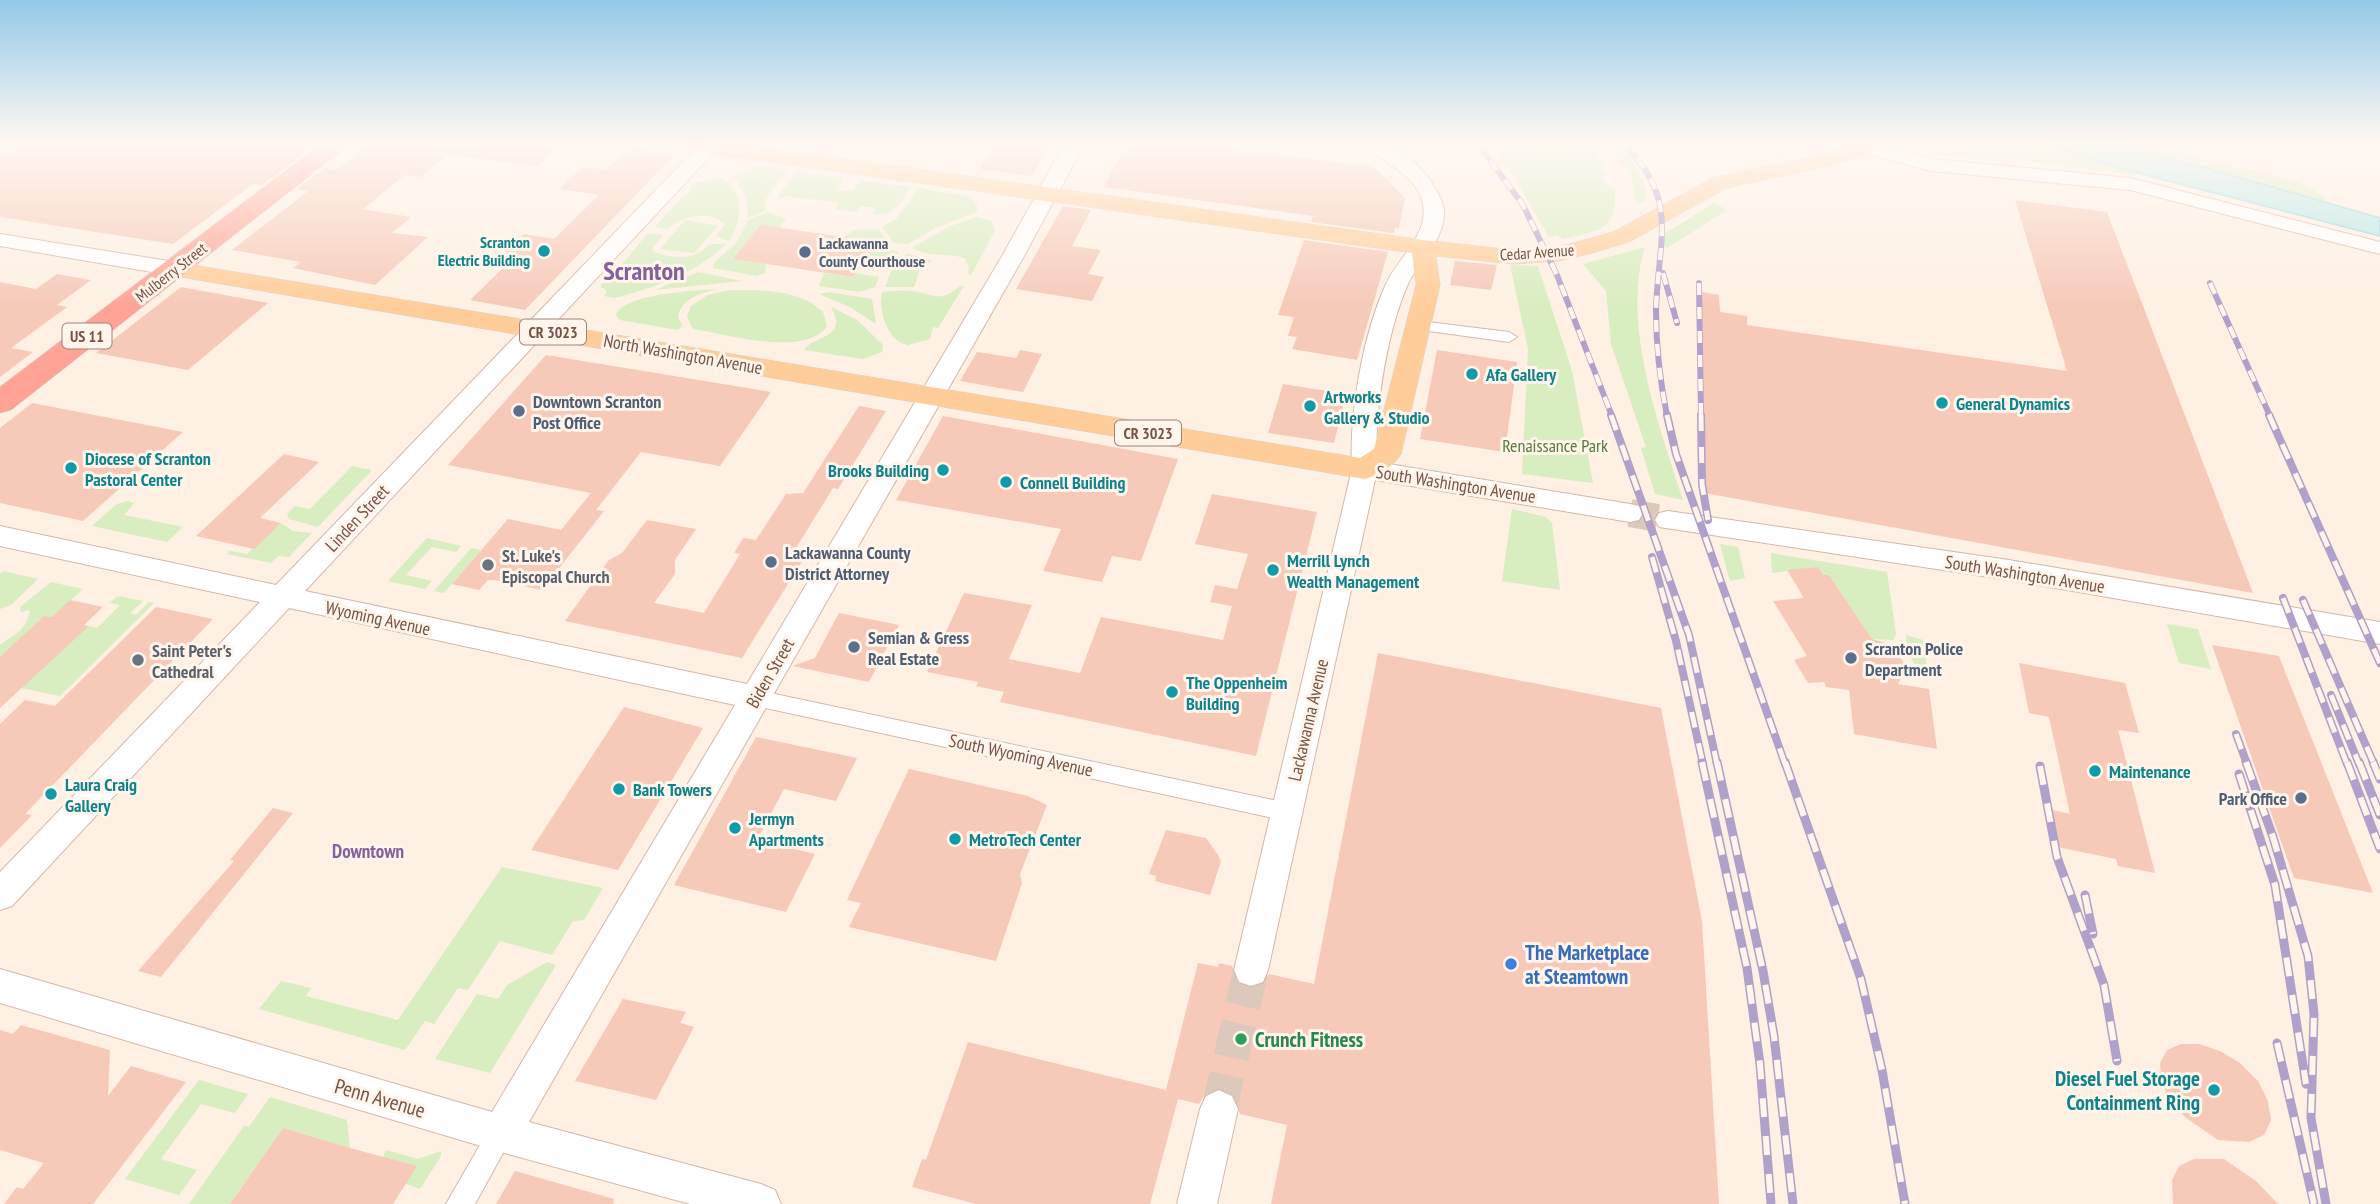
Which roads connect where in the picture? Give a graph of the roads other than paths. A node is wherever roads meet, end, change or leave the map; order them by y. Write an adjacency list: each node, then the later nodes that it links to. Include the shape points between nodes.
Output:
1 (268, 197): 11 (highway, Mulberry Street / US 11)
2 (660, 197): 13 (main road, Linden Street)
3 (1044, 197): 15 (main road, Biden Street)
4 (1082, 197): 9 (main road, Cedar Avenue)
5 (1432, 197): 9 (main road)
6 (1694, 197): 9 (main road, Cedar Avenue, via 1607,242 1558,254 1514,257)
7 (2182, 197): 10 (main road)
8 (0, 240): 11 (main road, North Washington Avenue / CR 3023)
9 (1423, 247): 17 (main road, via 1428,285 1394,429 1387,454)
10 (2380, 248)
11 (175, 269): 13 (main road, North Washington Avenue / CR 3023); 16 (highway, Mulberry Street / US 11)
12 (1420, 326): 14 (street)
13 (535, 329): 15 (main road, North Washington Avenue / CR 3023); 21 (main road, Linden Street)
14 (1509, 337)
15 (932, 397): 17 (main road, North Washington Avenue / CR 3023); 23 (main road, Biden Street)
16 (0, 403)
17 (1365, 469): 18 (main road, South Washington Avenue); 24 (main road, Lackawanna Avenue)
18 (1630, 513)
19 (1668, 520): 22 (main road, South Washington Avenue, via 1996,568)
20 (0, 536): 21 (main road, Wyoming Avenue)
21 (282, 597): 23 (main road, Wyoming Avenue); 25 (main road, Linden Street)
22 (2380, 634)
23 (756, 698): 24 (street, South Wyoming Avenue); 29 (main road, Biden Street)
24 (1287, 812): 26 (main road, Lackawanna Avenue)
25 (0, 895)
26 (1251, 970)
27 (0, 986): 29 (main road, Penn Avenue)
28 (1219, 1109): 32 (main road)
29 (501, 1133): 30 (street, Biden Street); 31 (main road, Penn Avenue)
30 (460, 1204)
31 (761, 1204)
32 (1197, 1204)

